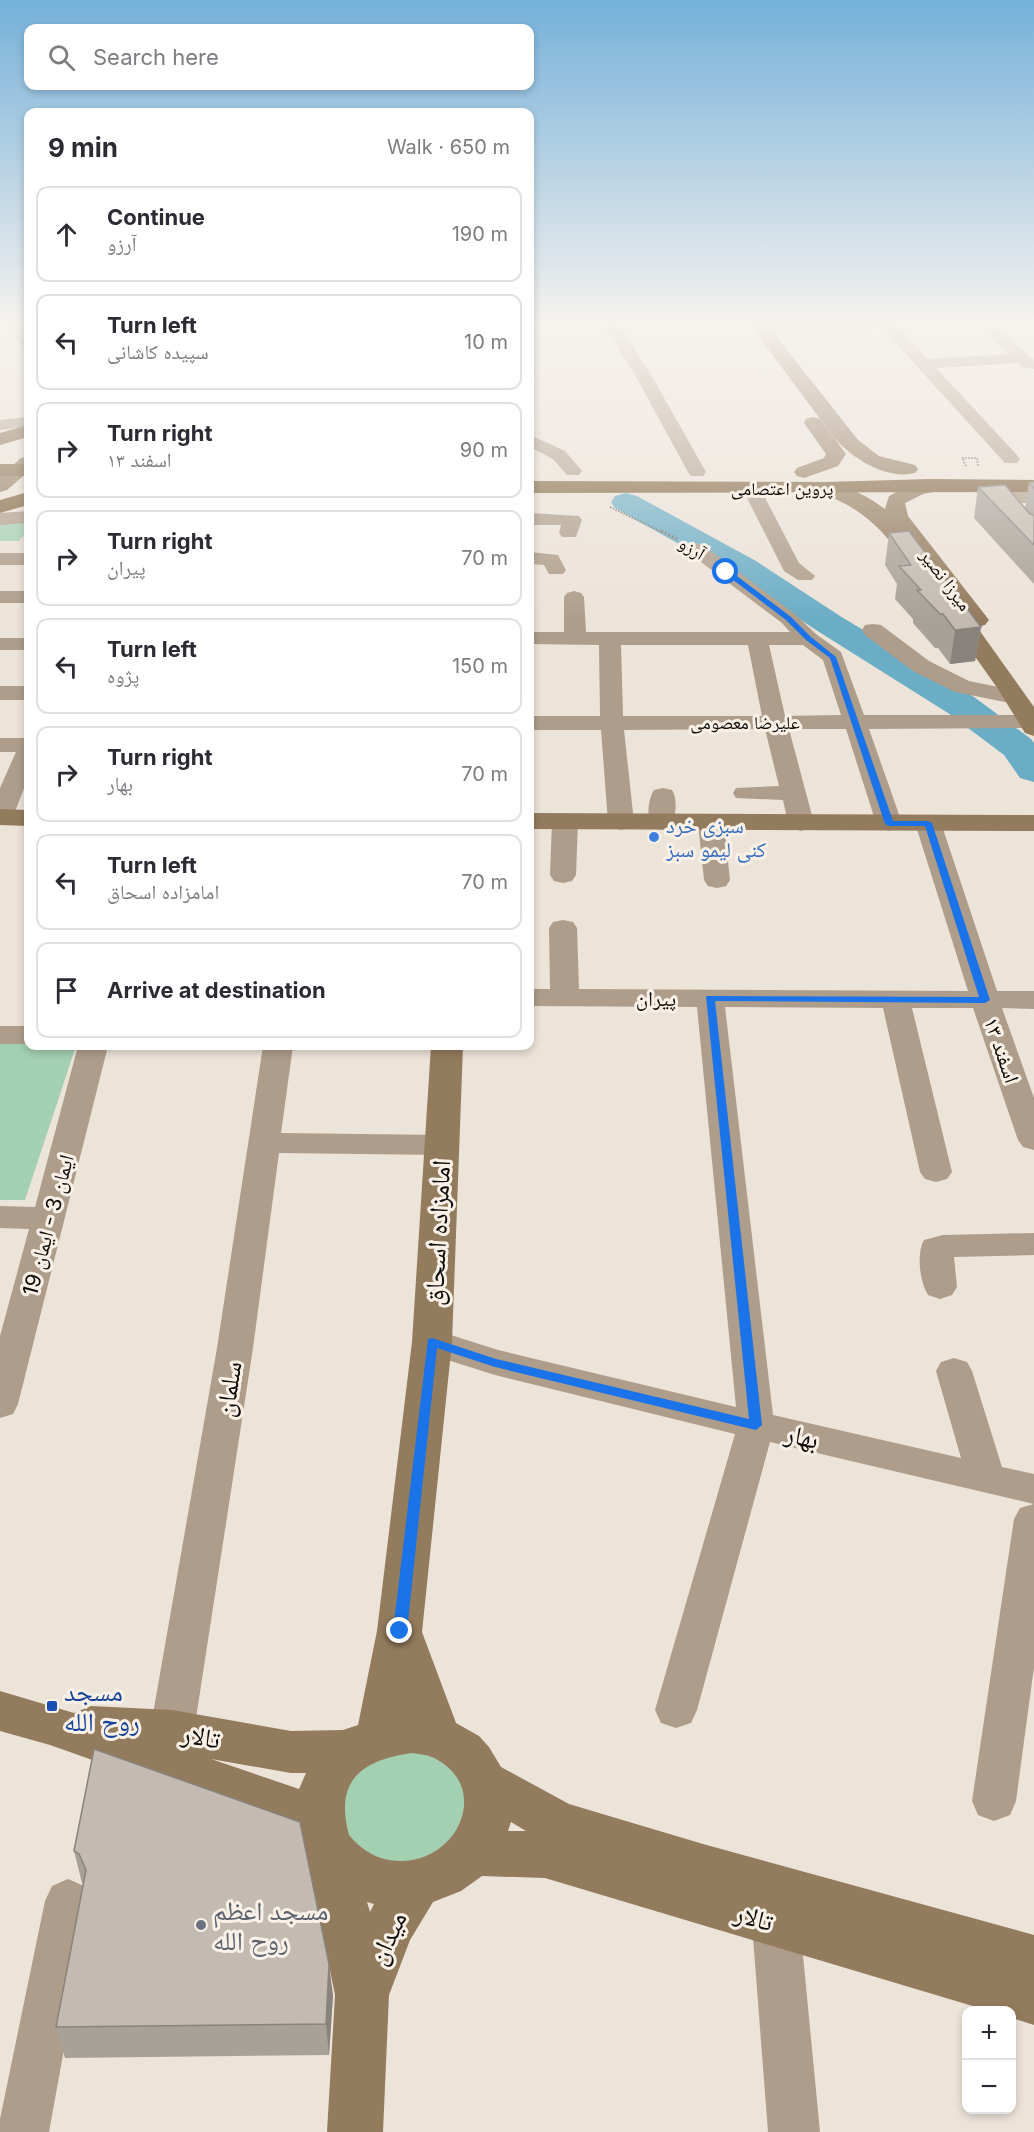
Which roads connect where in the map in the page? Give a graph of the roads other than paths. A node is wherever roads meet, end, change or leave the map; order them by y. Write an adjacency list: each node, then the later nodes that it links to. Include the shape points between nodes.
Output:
1 (669, 421): 17 (street)
2 (812, 421): 11 (street)
3 (832, 421): 12 (street)
4 (976, 421): 13 (street)
5 (24, 422): 6 (street)
6 (0, 425)
7 (24, 432): 8 (main road)
8 (0, 439)
9 (535, 443): 20 (street, via 559,455)
10 (24, 452): 19 (street)
11 (836, 454): 12 (street, via 847,459); 18 (street, via 831,462)
12 (860, 454): 14 (street)
13 (1011, 459)
14 (908, 469): 15 (main road, پروین اعتصامی); 18 (main road, پروین اعتصامی)
15 (1034, 470)
16 (534, 472): 20 (main road, پروین اعتصامی)
17 (697, 472): 18 (main road, پروین اعتصامی); 20 (main road, پروین اعتصامی)
18 (804, 472)
19 (12, 475)
20 (570, 479): 22 (main road, پروین اعتصامی); 24 (main road, پروین اعتصامی)
21 (941, 485): 23 (main road, پروین اعتصامی); 25 (main road, پروین اعتصامی); 30 (street, via 917,489 896,500)
22 (534, 486)
23 (1034, 486)
24 (751, 488): 25 (main road, پروین اعتصامی); 40 (street, via 791,567)
25 (825, 488): 30 (street, میرزا نصیر)
26 (1034, 497): 34 (street, via 1008,497 1000,501)
27 (24, 499): 28 (main road)
28 (0, 507)
29 (24, 517): 31 (street)
30 (891, 518): 54 (street, میرزا نصیر)
31 (0, 519)
32 (534, 519): 33 (street, via 572,520)
33 (568, 533)
34 (1034, 540)
35 (696, 549): 49 (street, آرزو, via 789,619)
36 (534, 558): 39 (street, via 551,559)
37 (0, 559): 38 (street)
38 (24, 559)
39 (556, 570)
40 (805, 576)
41 (0, 597): 42 (street)
42 (24, 597)
43 (574, 597): 46 (street)
44 (873, 630): 54 (street, via 921,666)
45 (534, 638): 46 (street)
46 (575, 638): 47 (street)
47 (610, 638): 48 (street); 55 (street)
48 (757, 639): 49 (street); 56 (street)
49 (808, 639): 57 (street, آرزو, via 833,657)
50 (0, 644): 51 (street)
51 (24, 644)
52 (0, 693): 53 (street)
53 (24, 693)
54 (1029, 712): 57 (street, علیرضا معصومی, via 960,722)
55 (612, 722): 56 (street, علیرضا معصومی); 58 (street, علیرضا معصومی); 68 (street)
56 (775, 722): 57 (street, علیرضا معصومی); 63 (street)
57 (854, 722): 73 (street, آرزو)
58 (534, 723)
59 (0, 745): 60 (street)
60 (24, 745)
61 (24, 769): 64 (street)
62 (745, 793): 63 (street)
63 (793, 793): 70 (street)
64 (0, 817): 65 (street)
65 (24, 818)
66 (534, 821): 67 (street)
67 (565, 821): 68 (street); 74 (street)
68 (621, 822): 69 (street, via 662,809)
69 (711, 823): 70 (street); 75 (street)
70 (801, 823): 73 (street)
71 (928, 823): 72 (street); 73 (street); 81 (street, اسفند ۱۳)
72 (1034, 823)
73 (889, 824)
74 (563, 875)
75 (717, 880)
76 (563, 928): 78 (street)
77 (534, 997): 78 (street, پیران)
78 (565, 998): 79 (street, پیران)
79 (710, 998): 80 (street, پیران); 99 (street)
80 (895, 999): 81 (street, پیران); 91 (street)
81 (985, 1000): 82 (street, پیران); 88 (street, اسفند ۱۳)
82 (1034, 1000)
83 (0, 1035): 84 (street)
84 (24, 1035)
85 (92, 1050): 93 (street, ایمان 3 - ایمان 19)
86 (277, 1050): 89 (street, سلمان)
87 (447, 1050): 90 (street, امامزاده اسحاق)
88 (1034, 1140)
89 (264, 1143): 90 (street); 107 (street, سلمان)
90 (442, 1145): 96 (street, امامزاده اسحاق)
91 (936, 1172)
92 (0, 1217): 93 (street)
93 (50, 1218): 98 (street, ایمان 3 - ایمان 19)
94 (1034, 1244): 95 (street, via 936,1248)
95 (940, 1287)
96 (432, 1342): 99 (street, بهار, via 495,1362); 103 (street, امامزاده اسحاق)
97 (954, 1371): 100 (street)
98 (0, 1404)
99 (756, 1425): 100 (street, بهار); 104 (street)
100 (986, 1478): 101 (street, بهار)
101 (1034, 1489)
102 (1034, 1519): 111 (street)
103 (400, 1631): 108 (street, امامزاده اسحاق); 109 (street)
104 (676, 1710)
105 (0, 1711): 106 (street, تالار)
106 (50, 1725): 107 (street, تالار); 112 (street, تالار, via 292,1808)
107 (172, 1731): 109 (street, تالار, via 291,1752)
108 (437, 1737): 109 (street, میدان, via 412,1732); 110 (street, میدان, via 462,1750)
109 (364, 1744): 112 (street, via 332,1770 321,1794)
110 (485, 1783): 113 (street, میدان, via 489,1801 485,1829); 117 (street, تالار, via 558,1823)
111 (994, 1801)
112 (326, 1839): 114 (street, میدان, via 354,1872 379,1883); 118 (street)
113 (471, 1853): 114 (street, میدان, via 444,1875); 116 (street, تالار, via 545,1856)
114 (416, 1884): 118 (street, میدان, via 389,1927)
115 (68, 1901): 120 (street)
116 (776, 1924): 119 (street, تالار); 122 (street)
117 (1034, 1960)
118 (362, 1995): 121 (street)
119 (1034, 1999)
120 (23, 2132)
121 (355, 2132)
122 (794, 2132)

